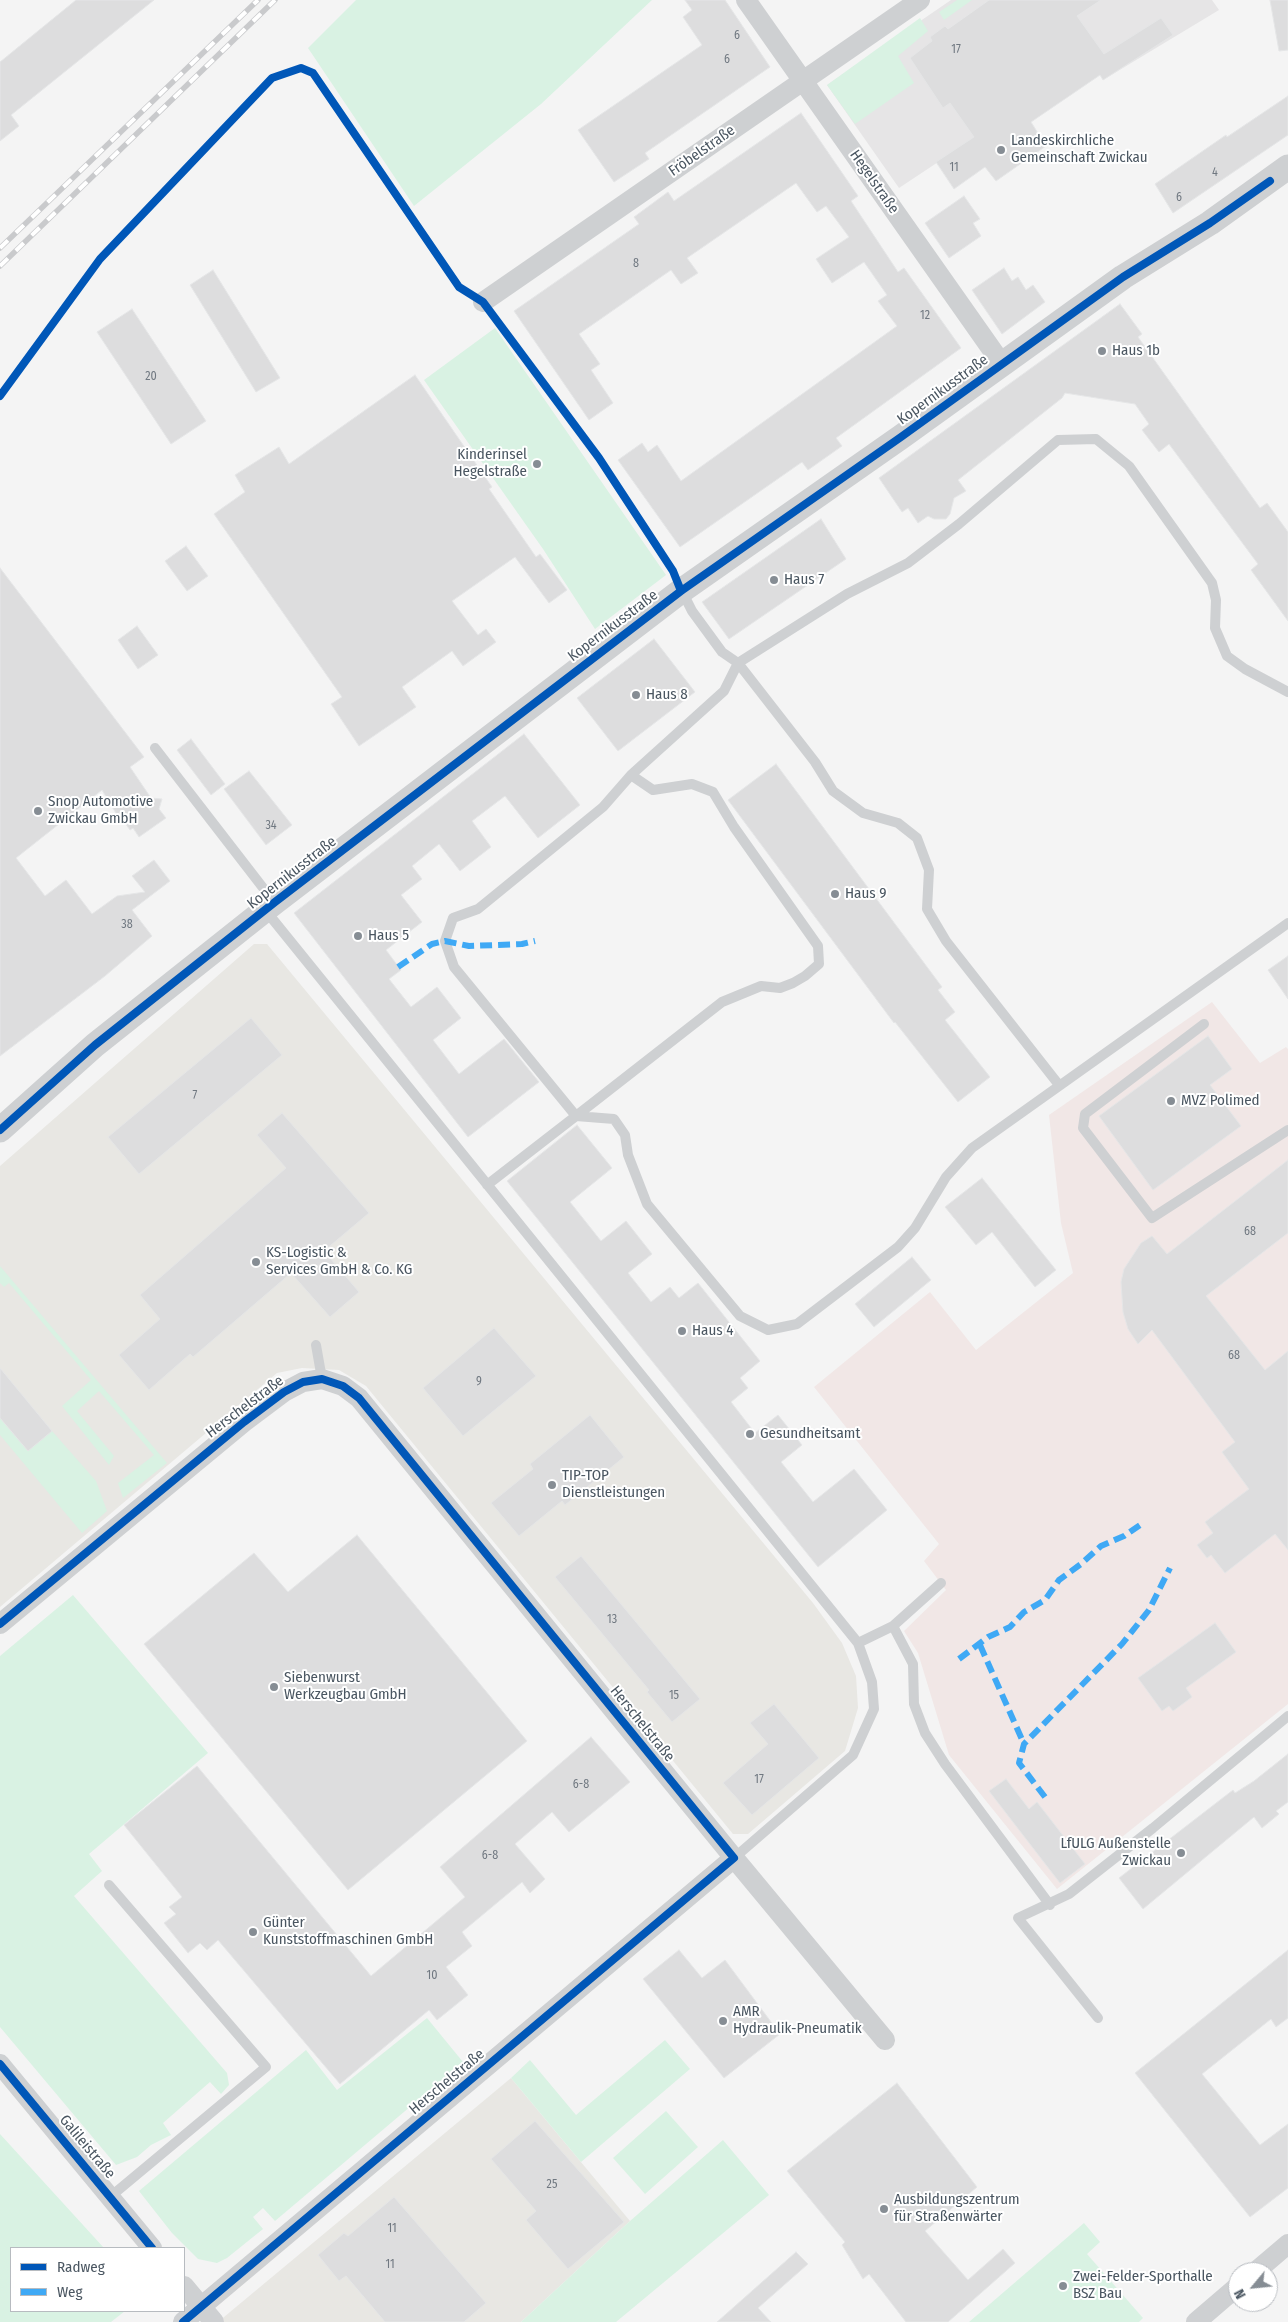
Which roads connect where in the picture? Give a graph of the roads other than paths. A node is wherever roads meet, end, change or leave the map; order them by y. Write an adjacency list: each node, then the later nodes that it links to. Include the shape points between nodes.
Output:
1 (746, 0): 3 (street, Hegelstraße)
2 (920, 0): 3 (street, Fröbelstraße)
3 (804, 81): 5 (street, Fröbelstraße); 6 (street, Hegelstraße)
4 (1282, 176): 6 (street, Kopernikusstraße, via 1123,277)
5 (483, 302)
6 (1002, 364): 7 (street, Kopernikusstraße)
7 (681, 591): 8 (lane, via 722,652); 12 (street, Kopernikusstraße)
8 (738, 663): 9 (lane, via 847,594 908,563 1058,440 1096,439 1129,466 1212,583 1216,600 1215,628 1227,656); 11 (lane, via 724,691); 15 (lane, via 815,762 833,791 863,813 898,823 917,838 929,870 927,909 946,941)
9 (1288, 692)
10 (155, 748): 12 (lane)
11 (631, 775): 16 (lane, via 603,807 531,868 478,909 453,918 445,941 454,967); 16 (lane, via 653,790 692,784 713,792 818,946 819,964 793,983 780,988 761,986 722,1002)
12 (270, 907): 17 (street, Kopernikusstraße, via 95,1045); 19 (lane)
13 (1288, 923): 15 (lane)
14 (1204, 1024): 18 (lane, via 1085,1114 1083,1128 1152,1218)
15 (1059, 1086): 16 (lane, via 972,1148 946,1177 915,1228 898,1247 797,1324 768,1330 740,1316 647,1204 628,1155 625,1135 614,1119)
16 (576, 1116): 19 (lane)
17 (0, 1130)
18 (1288, 1130)
19 (487, 1185): 25 (lane)
20 (316, 1345): 21 (lane)
21 (322, 1379): 23 (street, Herschelstraße, via 303,1382 284,1392 244,1422); 27 (street, Herschelstraße, via 343,1386 359,1398)
22 (941, 1583): 24 (lane)
23 (0, 1624)
24 (893, 1626): 25 (lane); 29 (lane, via 913,1664 914,1704 926,1733 944,1764)
25 (858, 1643): 27 (lane, via 872,1682 874,1709 853,1755)
26 (1288, 1716): 29 (lane, via 1153,1828 1069,1894)
27 (734, 1858): 31 (street, Herschelstraße); 39 (street, Herschelstraße)
28 (109, 1885): 33 (lane, via 266,2067)
29 (1050, 1905): 30 (lane, via 1018,1918)
30 (1098, 2018)
31 (885, 2040)
32 (0, 2064): 33 (street, Galileistraße)
33 (110, 2197): 35 (street, Galileistraße)
34 (1288, 2244): 36 (street)
35 (151, 2247)
36 (1267, 2262)
37 (185, 2287): 39 (street)
38 (1228, 2295): 42 (street)
39 (201, 2307): 40 (street, Herschelstraße); 41 (street)
40 (183, 2322)
41 (214, 2322)
42 (1196, 2322)

